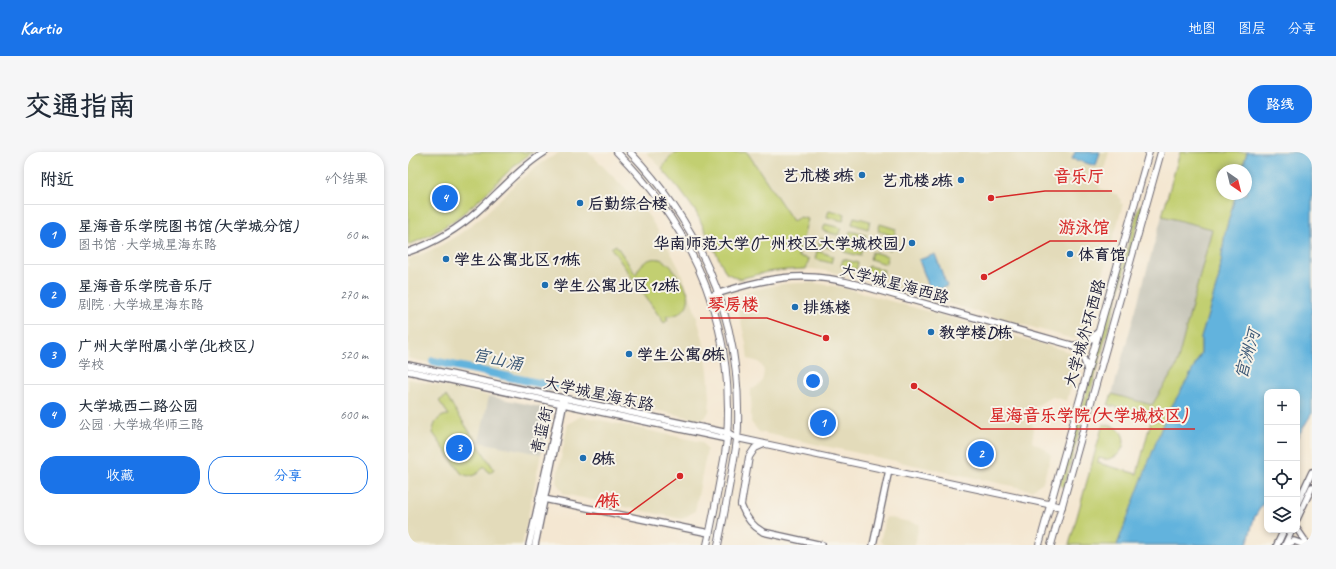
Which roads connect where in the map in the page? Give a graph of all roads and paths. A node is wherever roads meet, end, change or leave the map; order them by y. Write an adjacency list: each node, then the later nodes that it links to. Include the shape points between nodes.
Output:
1 (546, 152): 6 (street, via 520,170 462,224 442,237)
2 (617, 152): 8 (main road, via 661,204)
3 (630, 152): 7 (main road, via 668,198)
4 (1149, 152): 11 (main road, 大学城外环西路)
5 (1161, 152): 24 (main road, 大学城外环西路)
6 (408, 252)
7 (706, 262): 8 (main road); 9 (main road)
8 (698, 266): 10 (main road)
9 (719, 293): 10 (street, 大学城星海西路); 12 (street, 大学城星海西路, via 754,282 778,278 831,278); 18 (main road, via 730,330 736,370)
10 (710, 296): 17 (main road, via 725,359 728,392)
11 (1097, 333): 12 (street, via 1082,344); 15 (main road, 大学城外环西路)
12 (1071, 345): 15 (street, via 1081,354)
13 (408, 366): 16 (street, 大学城星海东路)
14 (408, 371): 16 (street, 大学城星海东路)
15 (1087, 371): 22 (main road, 大学城外环西路)
16 (562, 402): 17 (street, 大学城星海东路); 25 (street, 青蓝街)
17 (727, 436): 18 (main road, 大学城星海东路); 31 (main road)
18 (737, 438): 19 (main road, 大学城星海东路); 38 (main road)
19 (764, 444): 20 (main road, 大学城星海东路); 28 (main road, via 755,448 749,457)
20 (889, 470): 27 (main road, 大学城星海东路); 40 (street)
21 (1312, 472): 26 (street)
22 (1055, 487): 24 (main road); 27 (main road, 大学城外环西路)
23 (1312, 487): 30 (street)
24 (1067, 489): 29 (main road, 大学城外环西路)
25 (542, 498): 31 (street); 35 (street, 青蓝街); 36 (street, 青蓝街)
26 (1300, 498)
27 (1051, 504): 29 (main road, 大学城星海东路); 41 (main road, 大学城外环西路)
28 (741, 505): 39 (street, via 750,521 763,532)
29 (1062, 507): 42 (main road, 大学城外环西路)
30 (1300, 513)
31 (710, 533): 37 (main road)
32 (1283, 533): 43 (street)
33 (1291, 533): 44 (street)
34 (1300, 533): 46 (street)
35 (529, 545)
36 (535, 545)
37 (707, 545)
38 (718, 545)
39 (822, 545)
40 (873, 545)
41 (1039, 545)
42 (1051, 545)
43 (1277, 545)
44 (1285, 545): 45 (street, via 1294,541)
45 (1305, 545)
46 (1308, 545)

